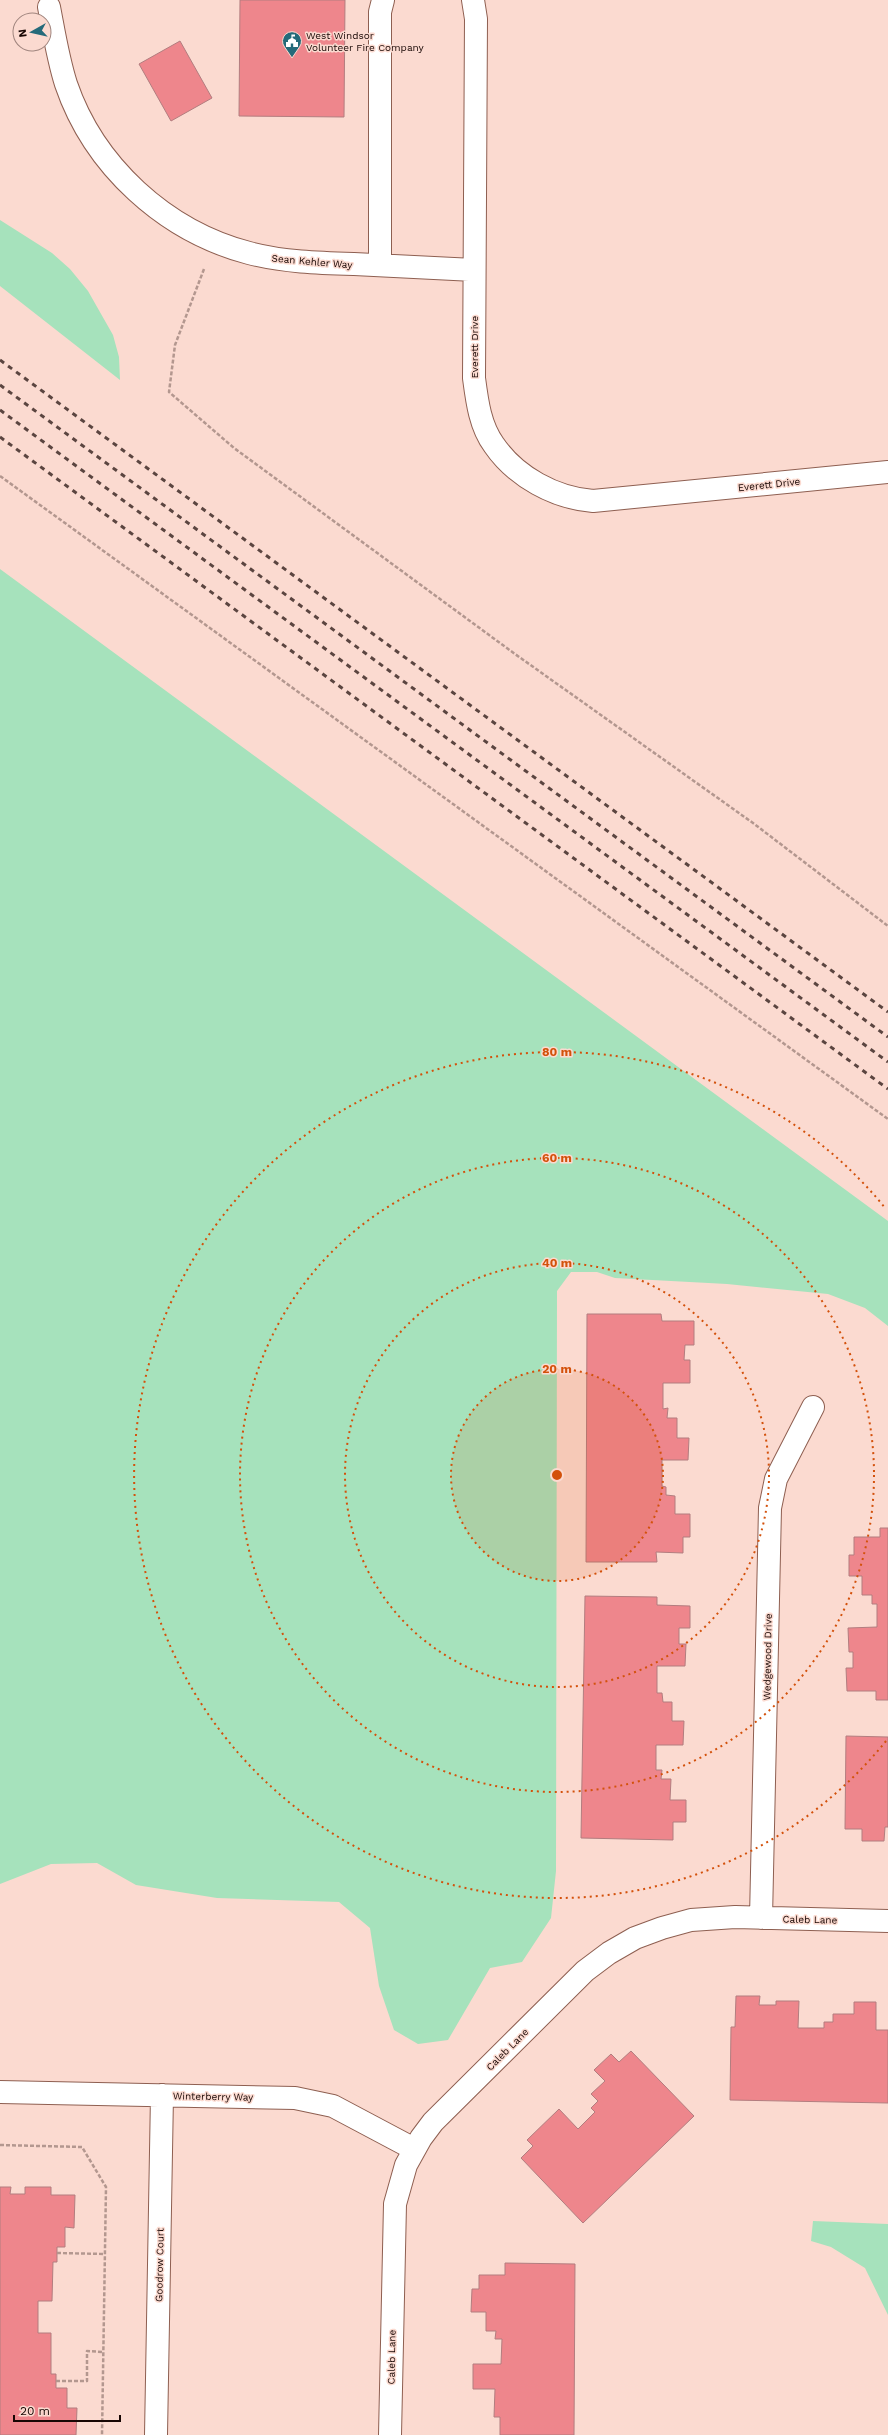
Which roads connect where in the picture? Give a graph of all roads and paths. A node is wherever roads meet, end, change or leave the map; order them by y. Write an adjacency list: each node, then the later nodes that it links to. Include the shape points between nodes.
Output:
1 (383, 0): 5 (street, via 380,12)
2 (474, 0): 6 (street, Everett Drive)
3 (49, 7): 4 (street, Sean Kehler Way, via 66,85 88,132 102,153 137,192 157,208 178,223)
4 (215, 242): 5 (street, Sean Kehler Way, via 249,254 274,259); 9 (path, via 175,345 169,392 234,448 515,654 752,823)
5 (380, 266): 6 (street, Sean Kehler Way)
6 (474, 270): 7 (street, Everett Drive, via 474,378 478,407 485,427 494,445 508,460 554,494 575,499 609,500)
7 (888, 472)
8 (0, 476): 10 (path)
9 (888, 926)
10 (888, 1119)
11 (813, 1407): 12 (street, Wedgewood Drive, via 776,1478 770,1508)
12 (761, 1918): 13 (street, Caleb Lane); 17 (street, Caleb Lane, via 721,1917 676,1924 635,1938 609,1953 585,1971 437,2118)
13 (888, 1921)
14 (0, 2092): 15 (street, Winterberry Way)
15 (162, 2095): 17 (street, Winterberry Way, via 283,2097 308,2100 345,2111); 23 (street, Goodrow Court)
16 (0, 2146): 19 (path, via 82,2147 106,2187)
17 (414, 2149): 24 (street, Caleb Lane, via 399,2184 394,2214)
18 (57, 2253): 19 (path)
19 (105, 2254): 20 (path)
20 (103, 2352): 21 (path, via 87,2352 87,2382); 22 (path)
21 (56, 2381)
22 (102, 2435)
23 (156, 2435)
24 (390, 2435)

